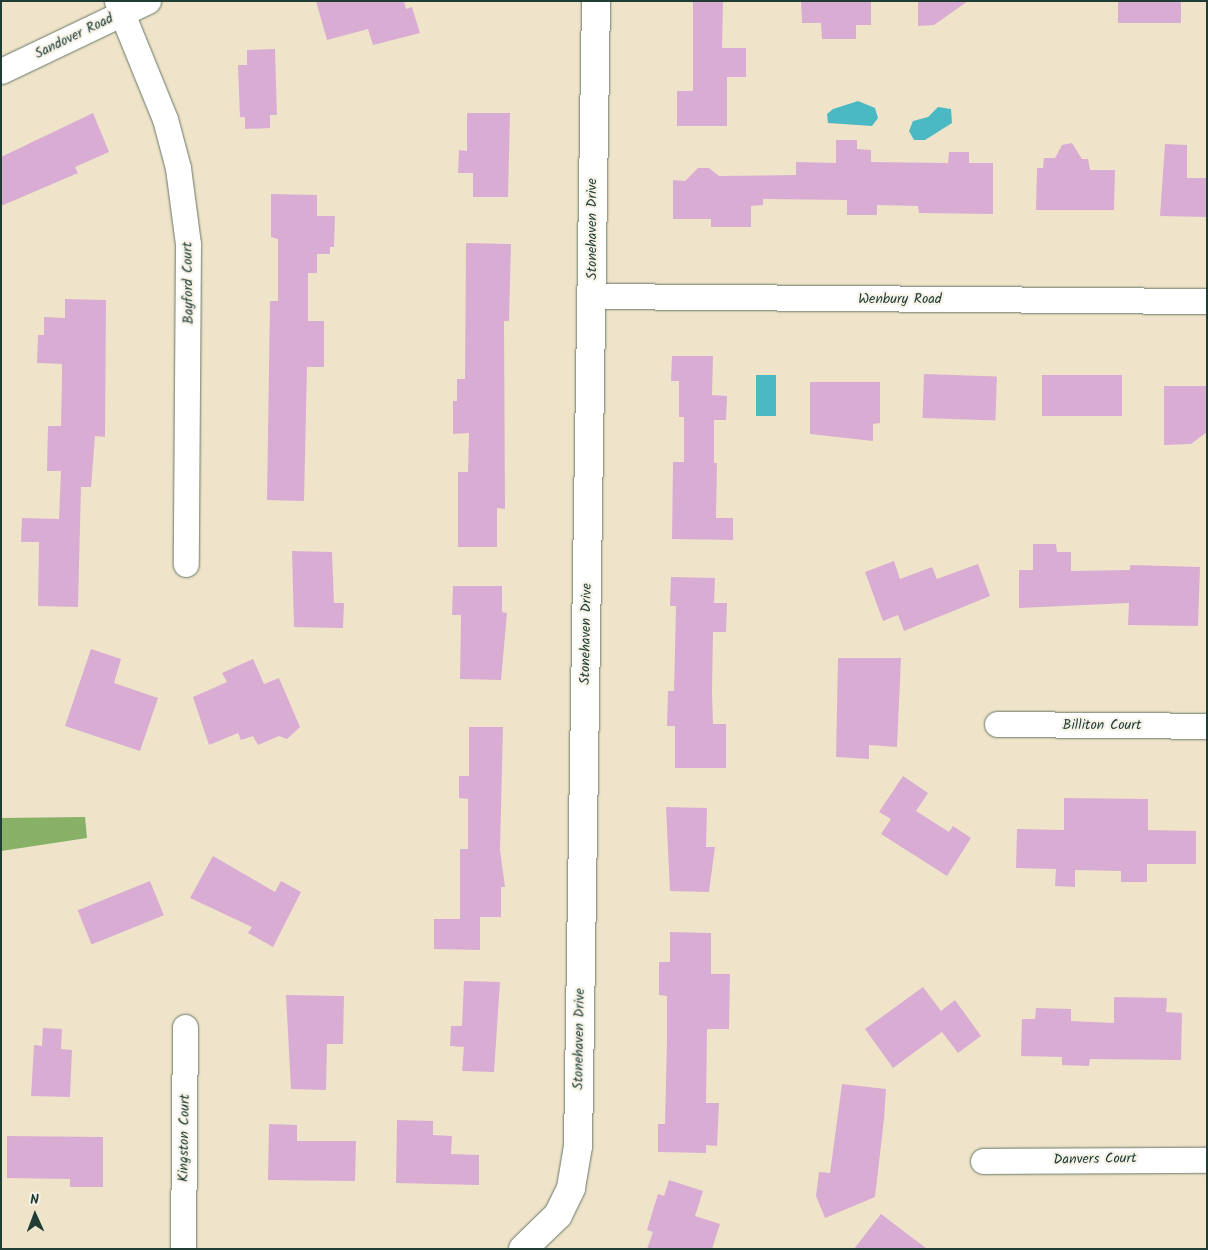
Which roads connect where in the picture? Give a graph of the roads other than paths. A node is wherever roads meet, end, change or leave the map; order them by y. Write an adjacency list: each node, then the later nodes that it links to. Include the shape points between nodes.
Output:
1 (148, 1): 3 (street, Sandover Road)
2 (596, 1): 5 (street, Stonehaven Drive)
3 (120, 7): 4 (street, Sandover Road); 7 (street, Bayford Court, via 165,119 178,168 188,244)
4 (1, 72)
5 (593, 296): 6 (street, Wenbury Road); 14 (street, Stonehaven Drive, via 578,1146 571,1188 558,1215)
6 (1207, 301)
7 (186, 564)
8 (997, 724): 9 (street, Billiton Court)
9 (1207, 726)
10 (185, 1027): 13 (street, Kingston Court)
11 (1207, 1160): 12 (street, Danvers Court)
12 (983, 1161)
13 (183, 1249)
14 (523, 1249)

